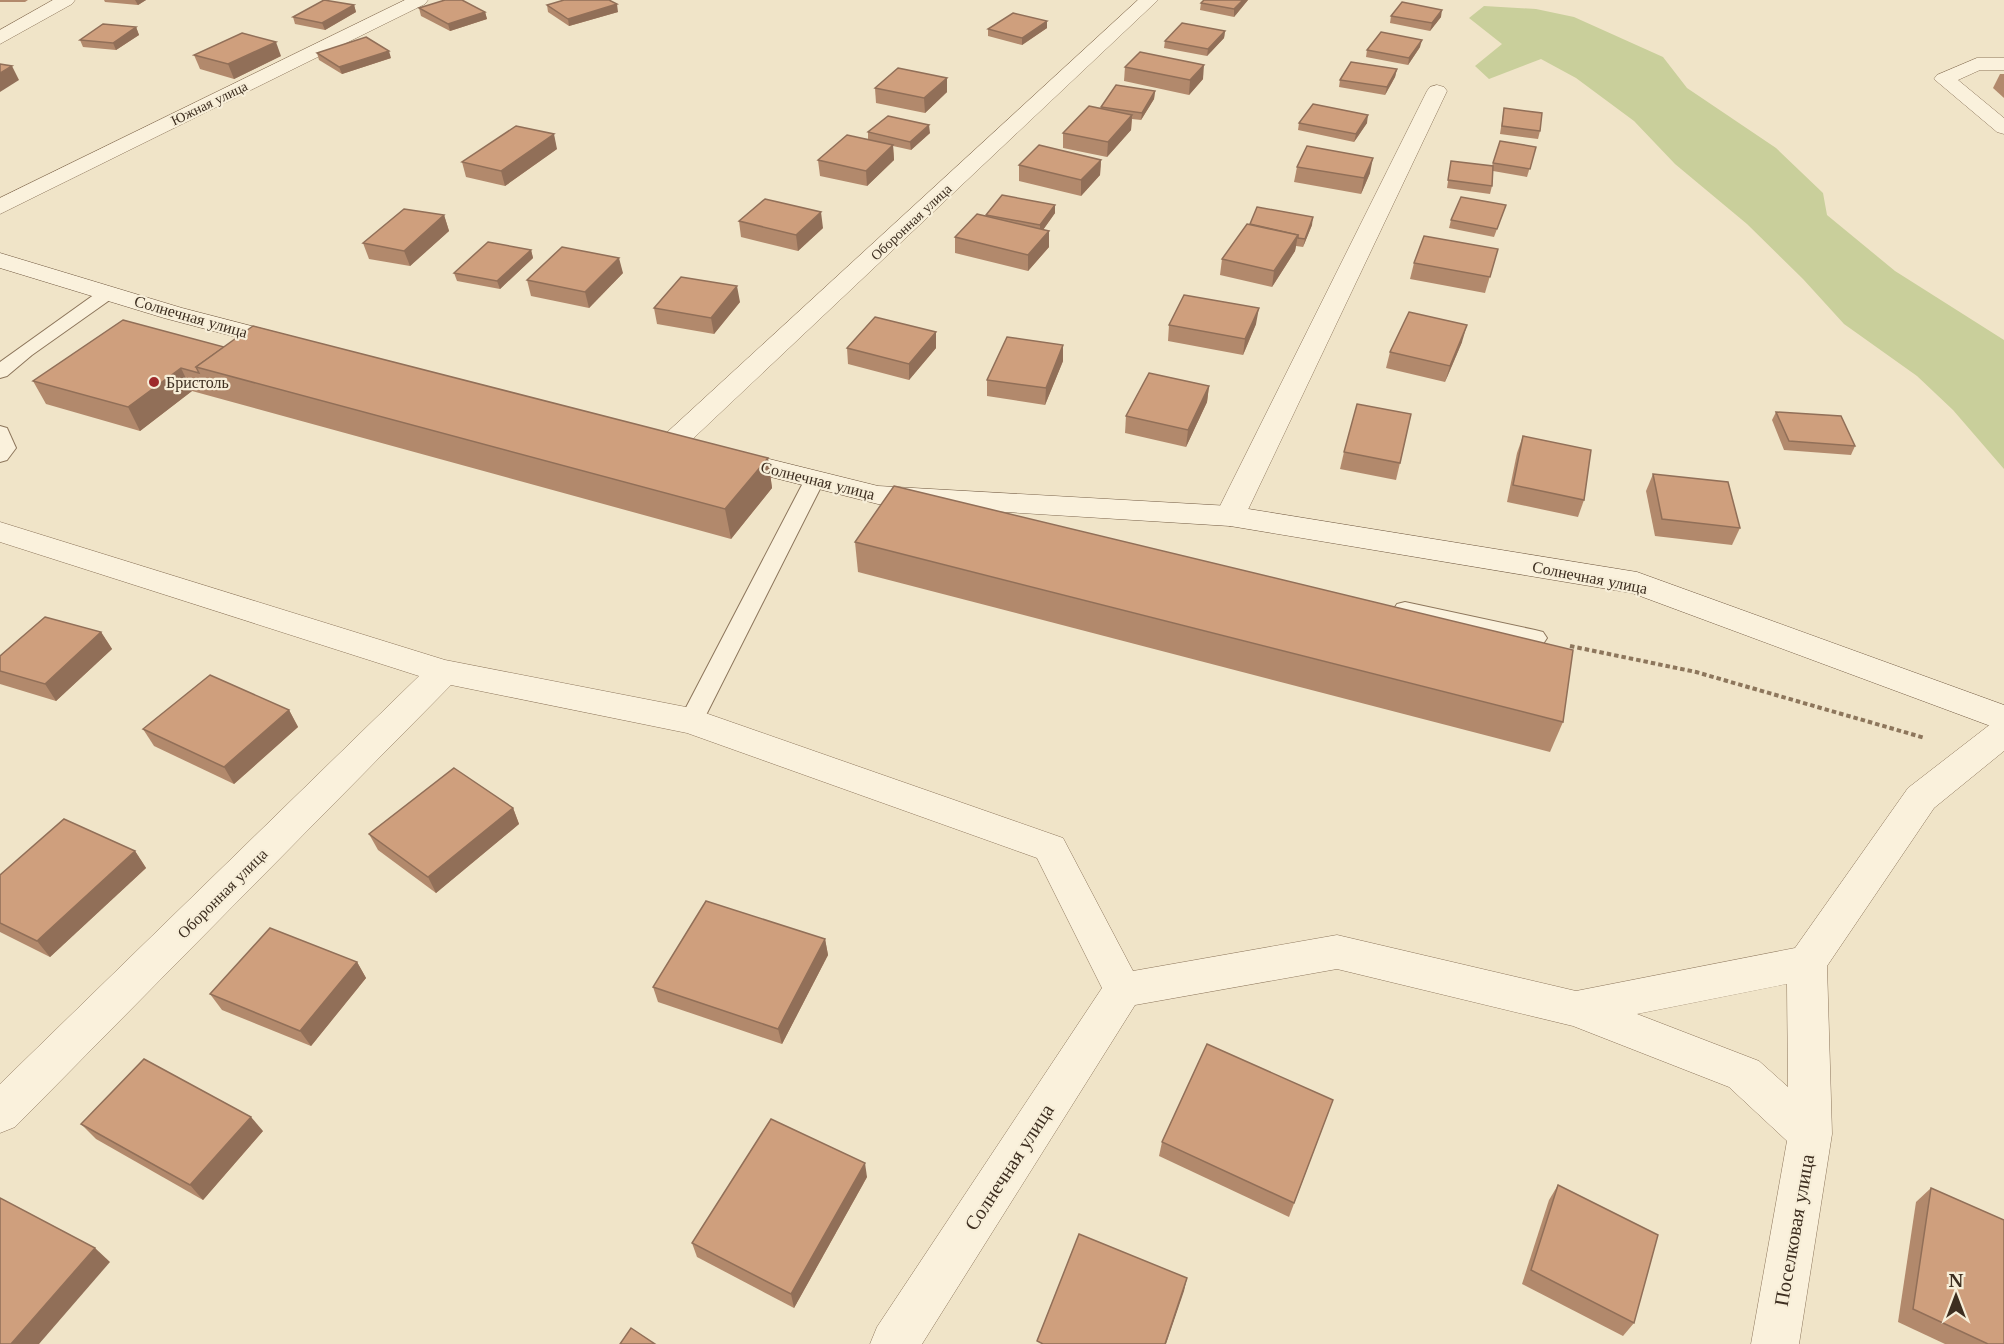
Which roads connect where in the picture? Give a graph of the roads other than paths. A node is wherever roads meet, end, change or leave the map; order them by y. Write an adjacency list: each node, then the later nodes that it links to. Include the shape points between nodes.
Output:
1 (66, 0): 4 (street)
2 (419, 0): 8 (street, Южная улица)
3 (1149, 0): 14 (street, Оборонная улица)
4 (0, 38)
5 (2004, 64): 7 (street, via 1977,64 1944,79)
6 (1437, 91): 18 (street)
7 (2004, 128)
8 (0, 207)
9 (0, 260): 10 (street, Солнечная улица)
10 (108, 293): 11 (street, Солнечная улица); 12 (lane)
11 (312, 349)
12 (0, 372)
13 (0, 432): 15 (lane, via 6,448)
14 (661, 440): 16 (street, Солнечная улица)
15 (0, 456)
16 (815, 479): 17 (street, Солнечная улица); 25 (lane)
17 (878, 495): 18 (street, Солнечная улица); 19 (lane)
18 (1230, 516): 24 (street, Солнечная улица, via 1637,583)
19 (1007, 523)
20 (0, 532): 23 (street)
21 (1382, 605): 22 (lane)
22 (1535, 638)
23 (444, 672): 25 (street); 30 (street, Оборонная улица)
24 (2004, 718)
25 (691, 721): 28 (street, via 1050,848)
26 (2004, 732): 27 (street, via 1921,798)
27 (1807, 963): 29 (street); 31 (street)
28 (1123, 990): 29 (street, Поселковая улица, via 1338,952); 32 (street, Солнечная улица)
29 (1576, 1009): 31 (street, Поселковая улица, via 1744,1074)
30 (0, 1113)
31 (1810, 1134): 33 (street, Поселковая улица)
32 (894, 1344)
33 (1774, 1344)

